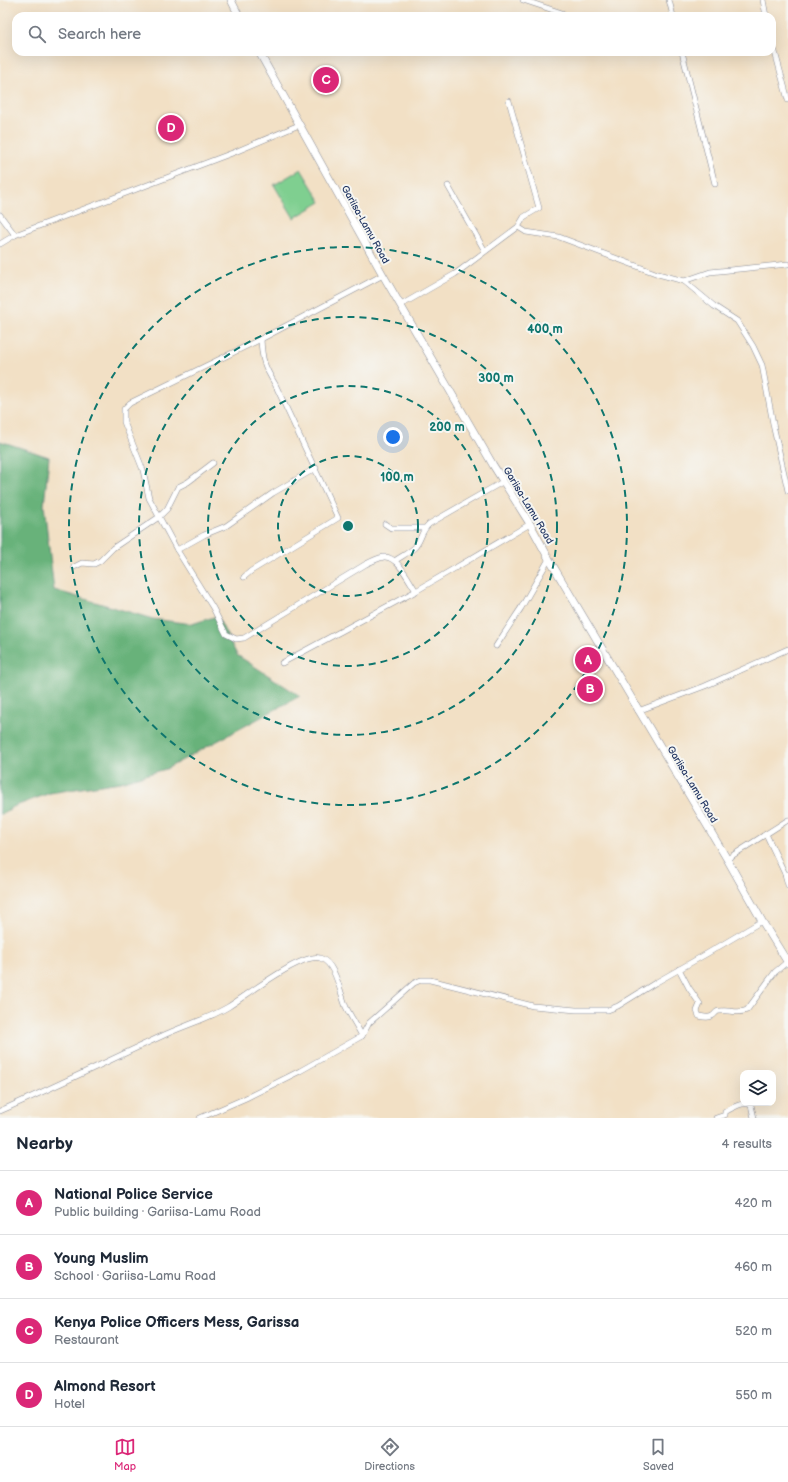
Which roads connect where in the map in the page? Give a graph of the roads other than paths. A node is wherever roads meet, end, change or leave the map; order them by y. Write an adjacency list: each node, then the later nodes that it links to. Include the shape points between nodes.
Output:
1 (231, 0): 5 (street)
2 (523, 0): 6 (street)
3 (669, 0): 7 (street)
4 (763, 0): 8 (street)
5 (237, 12)
6 (562, 12)
7 (672, 12)
8 (765, 12)
9 (261, 56): 14 (street, Gariisa-Lamu Road)
10 (683, 56): 15 (street)
11 (776, 56): 12 (street)
12 (788, 100)
13 (509, 101): 18 (street, via 539,208 524,217)
14 (299, 125): 19 (street, via 235,152); 23 (street, Gariisa-Lamu Road)
15 (715, 184)
16 (448, 186): 21 (street)
17 (0, 215): 19 (street)
18 (518, 227): 21 (street); 24 (street, via 526,232 559,237 658,274)
19 (15, 235): 20 (street)
20 (0, 244)
21 (485, 251): 25 (street, via 455,274)
22 (788, 264): 24 (street, via 710,272)
23 (383, 275): 25 (street, Gariisa-Lamu Road); 26 (street)
24 (684, 281): 30 (street, via 737,321 753,346 762,365)
25 (401, 305): 29 (street, Gariisa-Lamu Road)
26 (261, 339): 28 (street, via 264,366); 31 (street, via 130,403 124,409 124,422 143,470 149,498)
27 (213, 463): 31 (street, via 178,487 167,509)
28 (316, 468): 35 (street, via 226,526); 39 (street, via 338,518)
29 (504, 481): 33 (street, Gariisa-Lamu Road); 34 (street)
30 (788, 491)
31 (159, 517): 35 (street); 38 (street, via 113,548 100,561 94,564 82,563)
32 (385, 524): 34 (street, via 391,528)
33 (530, 524): 36 (street, Gariisa-Lamu Road); 40 (street)
34 (424, 528): 37 (street, via 415,546)
35 (177, 550): 37 (street, via 226,634 236,639 244,638 366,564 384,557)
36 (549, 559): 41 (street); 44 (street, Gariisa-Lamu Road)
37 (396, 560): 40 (street)
38 (74, 567)
39 (244, 577)
40 (416, 591): 43 (street)
41 (496, 646)
42 (788, 649): 44 (street, via 705,686)
43 (282, 664)
44 (638, 711): 47 (street, Gariisa-Lamu Road)
45 (788, 820): 46 (street)
46 (766, 834): 47 (street); 48 (street)
47 (726, 859): 50 (street, Gariisa-Lamu Road)
48 (786, 874): 49 (street)
49 (788, 885)
50 (762, 921): 51 (street, Gariisa-Lamu Road); 52 (street)
51 (788, 962): 52 (street, via 775,972 747,1010 735,1013 723,1010 706,1017 699,1016 697,1011 700,1004)
52 (679, 969): 53 (street, via 605,1011 533,1006 430,980 421,980 414,983 368,1023)
53 (362, 1036): 54 (street, via 347,1008 335,974 324,960 311,958 288,968 221,1010); 55 (street, via 300,1071)
54 (0, 1111)
55 (200, 1118)
56 (716, 1118): 57 (street, via 748,1103 751,1105)
57 (754, 1118)

